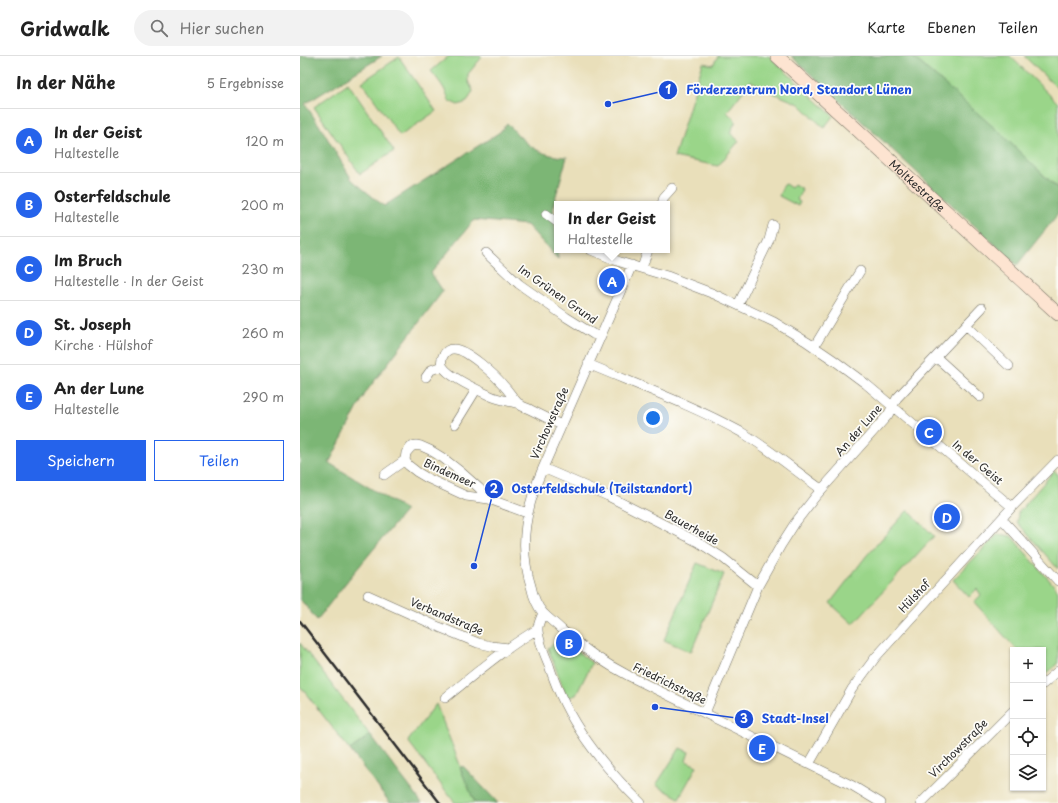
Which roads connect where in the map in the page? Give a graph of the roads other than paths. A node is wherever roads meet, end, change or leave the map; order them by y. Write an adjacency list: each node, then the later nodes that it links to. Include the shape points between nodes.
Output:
1 (777, 56): 15 (street, Moltkestraße)
2 (672, 188): 3 (street)
3 (663, 201)
4 (546, 214): 5 (street)
5 (554, 220)
6 (773, 225): 13 (street, via 769,240)
7 (486, 253): 17 (street, Im Grünen Grund, via 519,284)
8 (598, 253): 10 (street, In der Geist)
9 (647, 253): 11 (street)
10 (632, 265): 11 (street, In der Geist); 17 (street, Virchowstraße)
11 (642, 268): 13 (street, In der Geist)
12 (860, 271): 18 (street)
13 (738, 305): 18 (street, In der Geist, via 774,322)
14 (982, 308): 16 (street, An der Lune)
15 (1058, 314)
16 (966, 325): 19 (street, An der Lune); 22 (street)
17 (600, 337): 20 (street, Virchowstraße)
18 (814, 347): 27 (street, In der Geist, via 866,384)
19 (936, 357): 25 (street); 27 (street, An der Lune, via 897,398)
20 (588, 364): 29 (street, Virchowstraße); 34 (street, via 726,424 764,446)
21 (442, 366): 23 (street, via 431,370); 24 (street); 26 (street, via 442,358 446,352 457,349 491,372)
22 (1009, 366)
23 (426, 377)
24 (476, 390): 26 (street); 28 (street)
25 (980, 398)
26 (520, 404): 29 (street)
27 (892, 407): 34 (street, An der Lune, via 888,415); 36 (street, In der Geist)
28 (455, 424)
29 (561, 425): 32 (street, Virchowstraße)
30 (405, 460): 33 (street, Bindemeer); 35 (street, Bindemeer, via 412,469 427,478 466,496); 35 (street, Bindemeer, via 406,453 411,447 416,445 430,450 461,472)
31 (1058, 460): 36 (street, Hülshof)
32 (542, 468): 37 (street, Virchowstraße); 40 (street, Bauerheide, via 608,496 698,542)
33 (384, 475)
34 (821, 489): 40 (street, An der Lune, via 795,522)
35 (489, 499): 37 (street, Bindemeer)
36 (1012, 507): 38 (street, Hülshof)
37 (527, 513): 42 (street, Virchowstraße, via 524,556 533,594)
38 (1002, 519): 39 (street); 50 (street, Hülshof, via 875,658 852,689)
39 (1058, 581)
40 (758, 586): 48 (street, An der Lune)
41 (368, 595): 44 (street, Verbandstraße, via 478,643)
42 (543, 613): 43 (street); 48 (street, Friedrichstraße, via 589,652 610,666)
43 (538, 629): 44 (street); 51 (street, via 560,694 576,724 594,752)
44 (509, 648): 47 (street)
45 (1058, 671): 46 (street)
46 (1044, 683)
47 (445, 698)
48 (705, 713): 50 (street, Friedrichstraße)
49 (1010, 714): 53 (street, Virchowstraße)
50 (809, 764): 52 (street, Friedrichstraße, via 854,786)
51 (641, 803)
52 (881, 803)
53 (921, 803)

